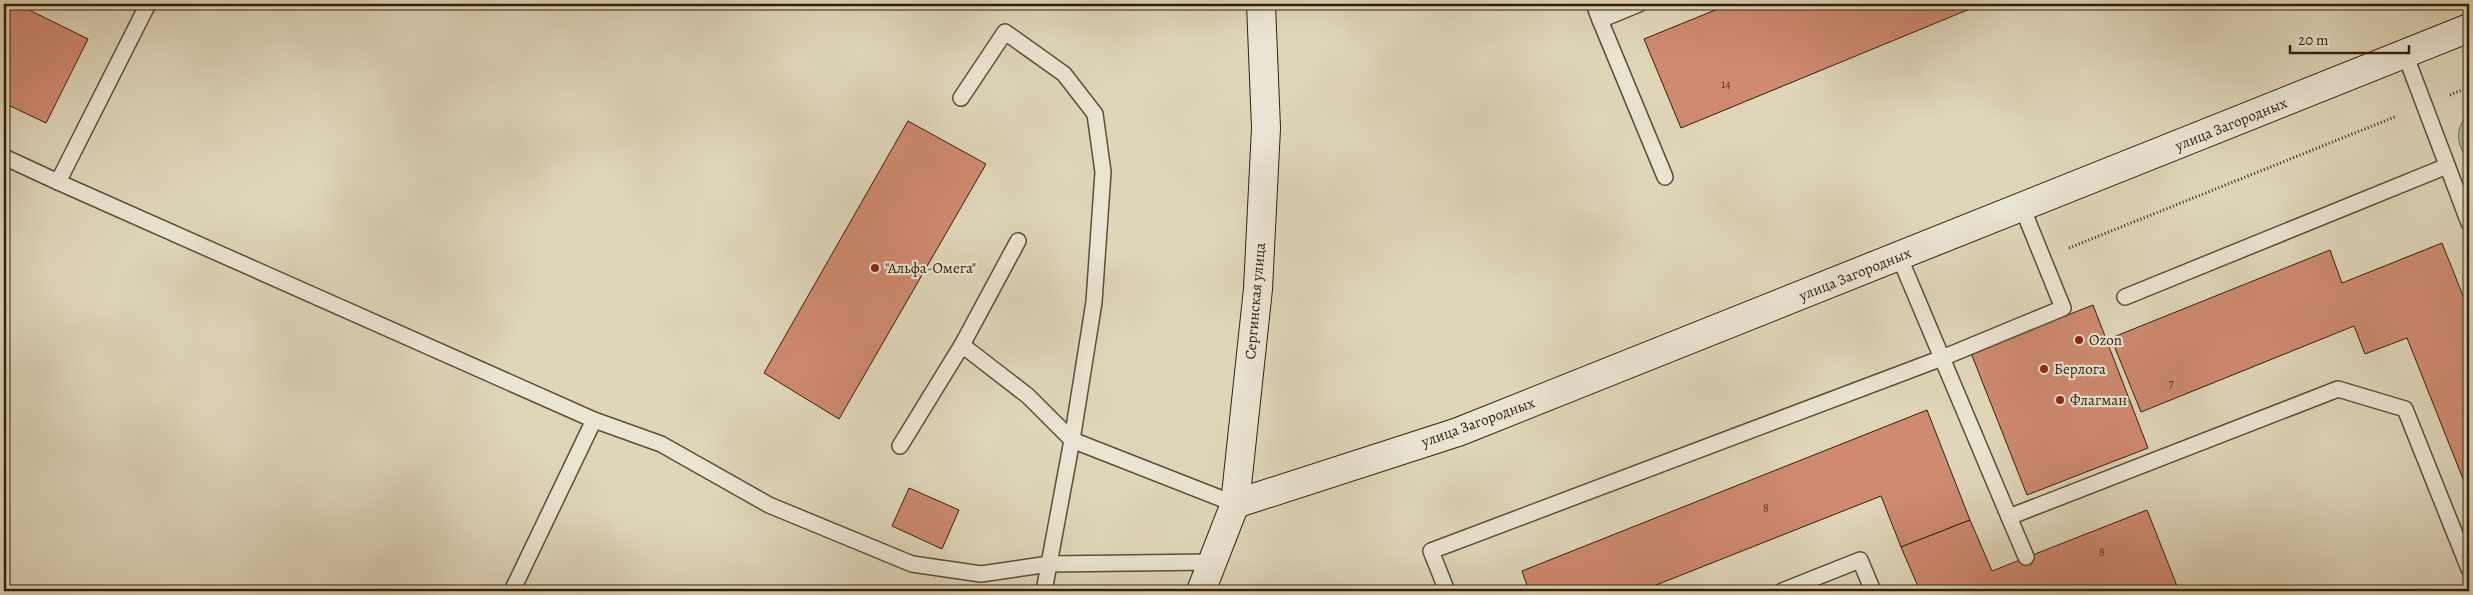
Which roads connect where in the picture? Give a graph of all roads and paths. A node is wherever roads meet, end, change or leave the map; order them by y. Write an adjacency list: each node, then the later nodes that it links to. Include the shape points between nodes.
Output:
1 (148, 4): 14 (lane)
2 (1262, 4): 26 (main road, Сергинская улица, via 1266,128 1258,289)
3 (1594, 4): 5 (lane)
4 (1639, 4): 5 (lane)
5 (1600, 20): 13 (lane)
6 (2469, 28): 7 (main road, улица Загородных)
7 (2405, 54): 10 (lane); 15 (main road, улица Загородных)
8 (2469, 87): 10 (path)
9 (961, 98): 24 (lane, via 1005,32 1064,74 1095,114 1103,172 1102,191 1094,302)
10 (2425, 105): 12 (lane); 19 (path)
11 (4, 157): 14 (lane)
12 (2448, 166): 16 (lane); 20 (lane)
13 (1665, 177)
14 (58, 182): 23 (lane)
15 (2022, 207): 18 (main road, улица Загородных); 19 (lane)
16 (2469, 223)
17 (1018, 241): 21 (lane)
18 (1899, 256): 22 (lane); 26 (main road, улица Загородных, via 1458,432)
19 (2043, 259): 22 (lane, via 2063,308)
20 (2125, 296)
21 (962, 345): 24 (lane, via 1028,396); 25 (lane)
22 (1942, 358): 27 (lane); 35 (lane, via 1431,551)
23 (594, 420): 30 (lane, via 661,444 769,505 912,564 981,574); 32 (lane)
24 (1072, 440): 26 (lane); 30 (lane)
25 (900, 446)
26 (1235, 504): 29 (main road, Сергинская улица)
27 (2009, 517): 28 (lane); 31 (lane, via 2338,389 2405,409)
28 (2026, 557)
29 (1212, 562): 30 (lane); 34 (main road, Сергинская улица)
30 (1049, 564): 33 (lane)
31 (2469, 569)
32 (512, 591)
33 (1044, 591)
34 (1202, 591)
35 (1447, 591)
36 (1782, 591): 37 (lane, via 1860,560)
37 (1873, 591)

